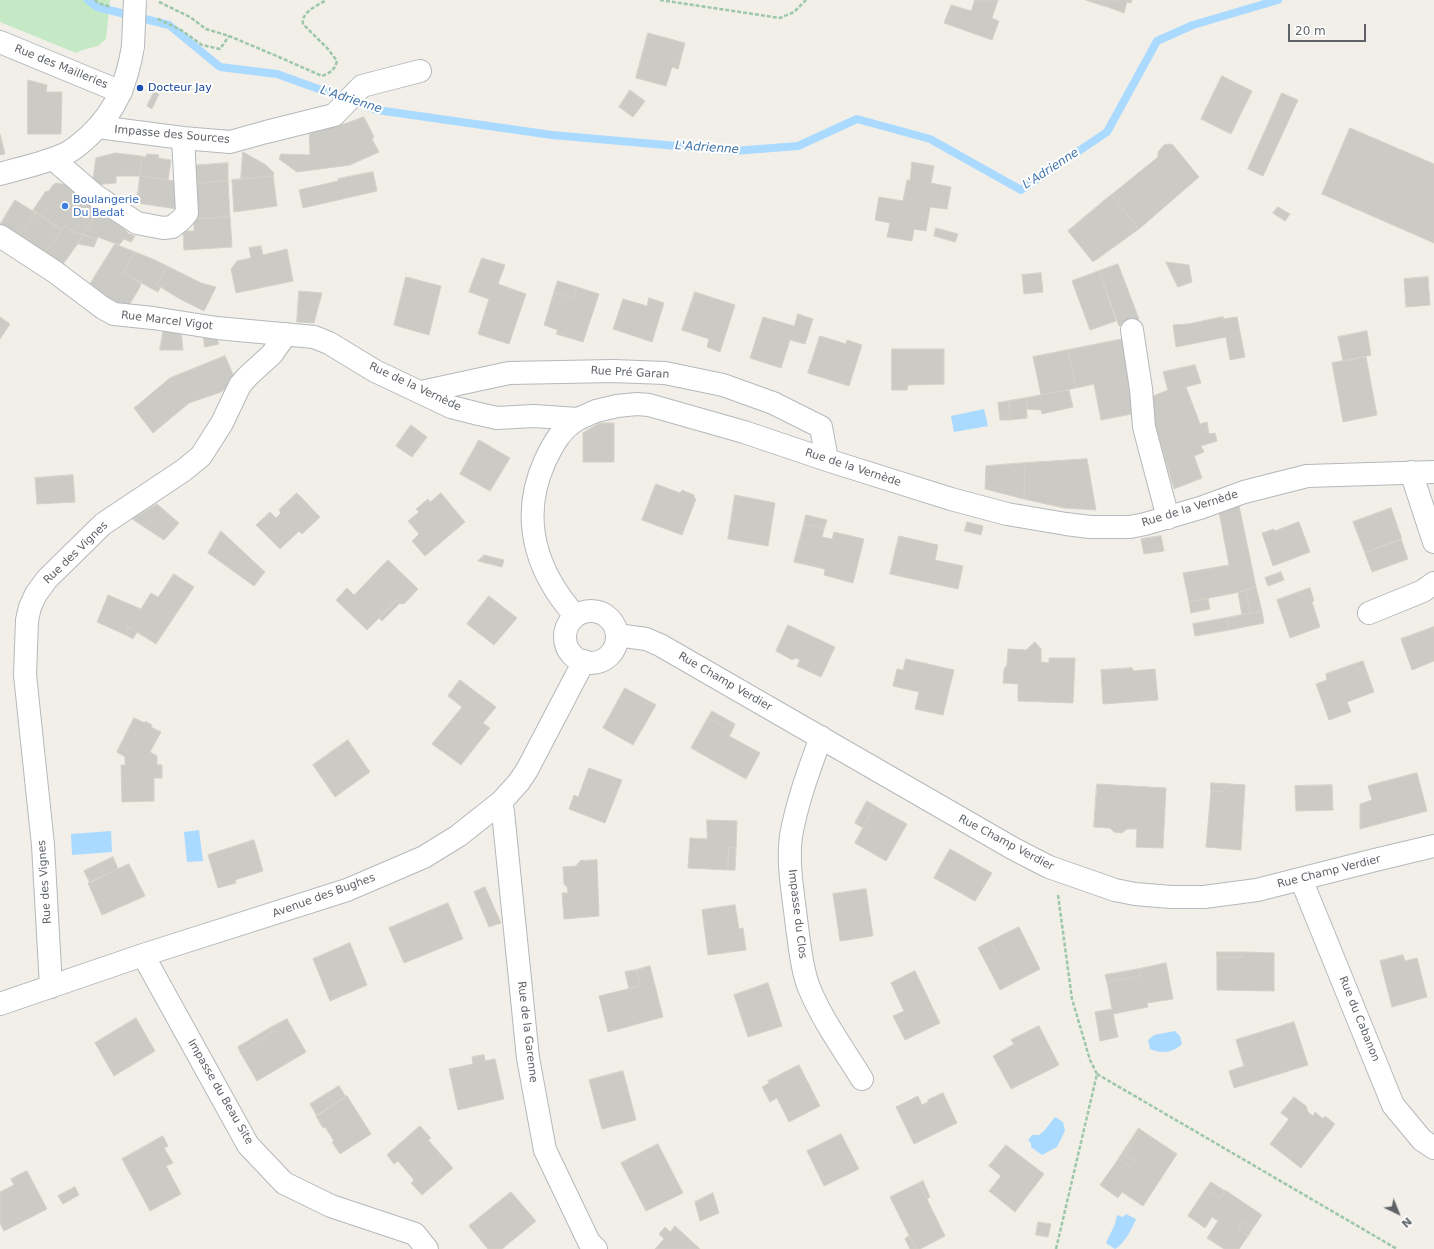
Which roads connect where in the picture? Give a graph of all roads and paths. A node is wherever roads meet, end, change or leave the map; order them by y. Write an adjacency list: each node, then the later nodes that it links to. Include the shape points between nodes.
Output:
1 (95, 0): 5 (path, via 98,3)
2 (326, 0): 7 (path, via 302,19 302,24 337,60 336,67 322,76)
3 (660, 0): 4 (path, via 780,18 794,12)
4 (806, 0)
5 (136, 3): 7 (path, via 190,17 206,29); 10 (street, bridge, via 133,46)
6 (156, 19): 7 (path, via 182,30 202,45 220,49)
7 (229, 36)
8 (0, 42): 10 (street, Rue des Mailleries)
9 (420, 70): 12 (street, Impasse des Sources, via 362,86 334,115 230,142)
10 (121, 92): 11 (street, via 114,107)
11 (98, 128): 12 (street, Impasse des Sources); 13 (street, via 66,153)
12 (183, 138): 13 (street, via 187,213 172,227 163,228 137,223 96,196)
13 (53, 158): 14 (street)
14 (0, 174)
15 (0, 236): 17 (street, Rue Marcel Vigot, via 114,314 217,328)
16 (1132, 330): 23 (street, via 1144,427)
17 (286, 334): 18 (street, Rue de la Vernède, via 314,337 329,343 375,371); 36 (street, Rue des Vignes, via 272,354 240,385 222,423 201,456 103,524 47,579 30,607 27,620 25,675 43,845)
18 (421, 392): 19 (street, Rue de la Vernède, via 451,407 498,418 534,416); 20 (street, Rue Pré Garan, via 509,373 613,371 665,374 723,386 773,403 822,427)
19 (578, 419): 20 (street, Rue de la Vernède, via 617,406 649,405 744,432); 27 (street, via 567,426 549,453 534,492 532,512 533,532 544,567 554,589)
20 (827, 460): 23 (street, Rue de la Vernède, via 951,499 1036,520 1120,528)
21 (1411, 472): 22 (street, Rue de la Vernède); 23 (street, Rue de la Vernède, via 1307,476 1244,492); 24 (street)
22 (1434, 472)
23 (1168, 518)
24 (1434, 542)
25 (1434, 583): 26 (street, via 1423,591)
26 (1369, 613)
27 (575, 616): 28 (street, via 586,611 600,613 612,621); 29 (street, via 568,624 565,641 573,655)
28 (617, 635): 29 (street, via 612,652 605,658 597,662); 30 (street, Rue Champ Verdier, via 646,639 660,645)
29 (584, 661): 31 (street, Avenue des Bughes, via 527,770)
30 (821, 737): 33 (street, Rue Champ Verdier, via 1001,842); 39 (street, Impasse du Clos, via 804,783 791,837 792,887 806,981 823,1015)
31 (501, 802): 35 (street, Avenue des Bughes, via 458,836 424,857 354,887); 42 (street, Rue de la Garenne, via 528,1058 545,1150 589,1242)
32 (1434, 846): 34 (street, Rue Champ Verdier)
33 (1060, 871): 34 (street, Rue Champ Verdier, via 1135,894 1171,897 1204,897 1257,890); 38 (path, via 1058,896 1072,999 1090,1060)
34 (1301, 878): 40 (street, Rue du Cabanon, via 1393,1105 1422,1140)
35 (143, 955): 36 (street, Avenue des Bughes); 41 (street, Impasse du Beau Site, via 248,1145 284,1183 332,1206)
36 (51, 986): 37 (street, Avenue des Bughes)
37 (0, 1004)
38 (1097, 1074): 43 (path); 44 (path)
39 (862, 1079)
40 (1434, 1148)
41 (421, 1241)
42 (596, 1249)
43 (1056, 1249)
44 (1397, 1249)

